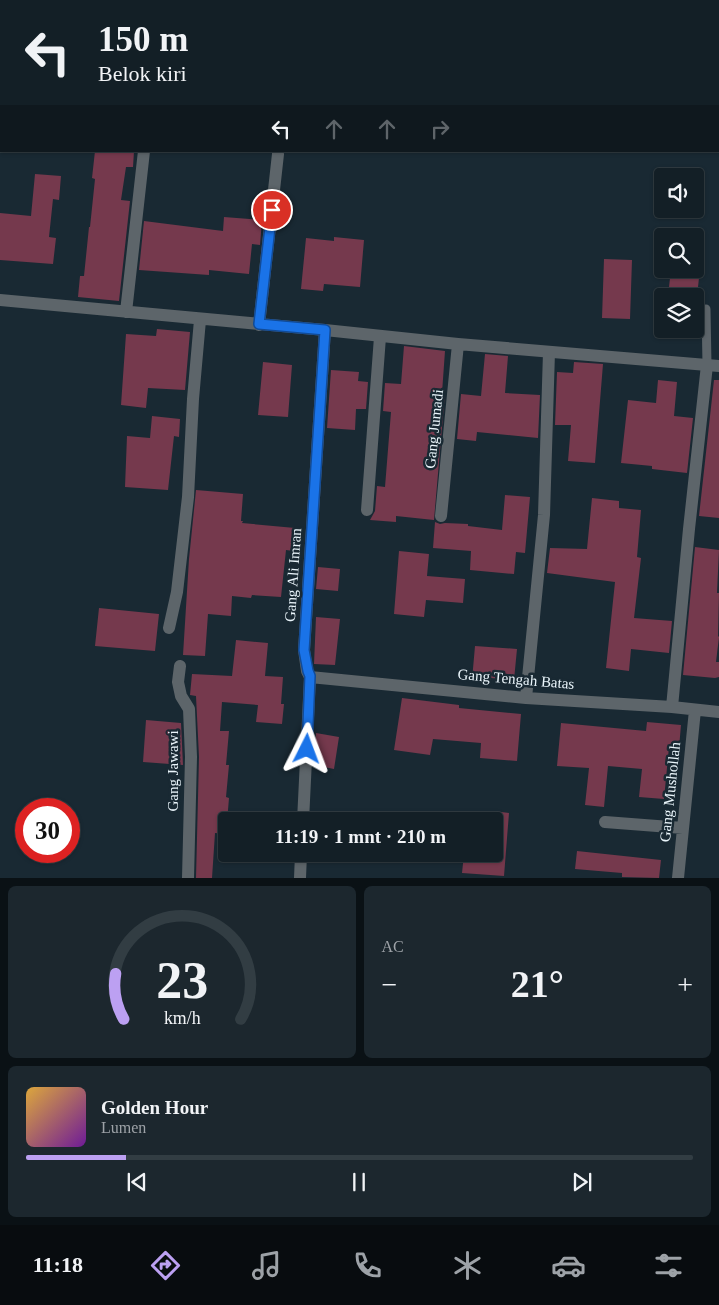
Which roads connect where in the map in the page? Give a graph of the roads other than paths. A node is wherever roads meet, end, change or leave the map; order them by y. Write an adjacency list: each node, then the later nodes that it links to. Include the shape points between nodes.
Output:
1 (144, 152): 5 (street)
2 (278, 154): 7 (street)
3 (0, 300): 5 (street)
4 (706, 309): 12 (lane)
5 (126, 312): 6 (street)
6 (200, 320): 7 (street); 15 (street, via 188,497 177,592)
7 (259, 324): 8 (street)
8 (325, 330): 9 (street); 17 (street, Gang Ali Imran, via 304,650)
9 (380, 337): 10 (street); 13 (street)
10 (458, 344): 11 (street); 14 (street, Gang Jumadi)
11 (549, 352): 12 (street); 18 (street, via 544,515)
12 (713, 366): 19 (street, via 689,529)
13 (366, 510)
14 (442, 516)
15 (169, 628)
16 (180, 666): 26 (street, Gang Jawawi, via 178,682 181,696 189,708)
17 (310, 676): 18 (street, Gang Tengah Batas); 22 (street, Gang Ali Imran)
18 (526, 698): 19 (street, Gang Tengah Batas)
19 (672, 707): 20 (street, Gang Tengah Batas)
20 (695, 710): 21 (street, Gang Tengah Batas); 24 (street, Gang Mushollah)
21 (719, 712)
22 (303, 812)
23 (605, 822): 24 (street)
24 (683, 828): 28 (street, Gang Mushollah)
25 (301, 862): 27 (street)
26 (188, 878)
27 (300, 878)
28 (678, 878)

